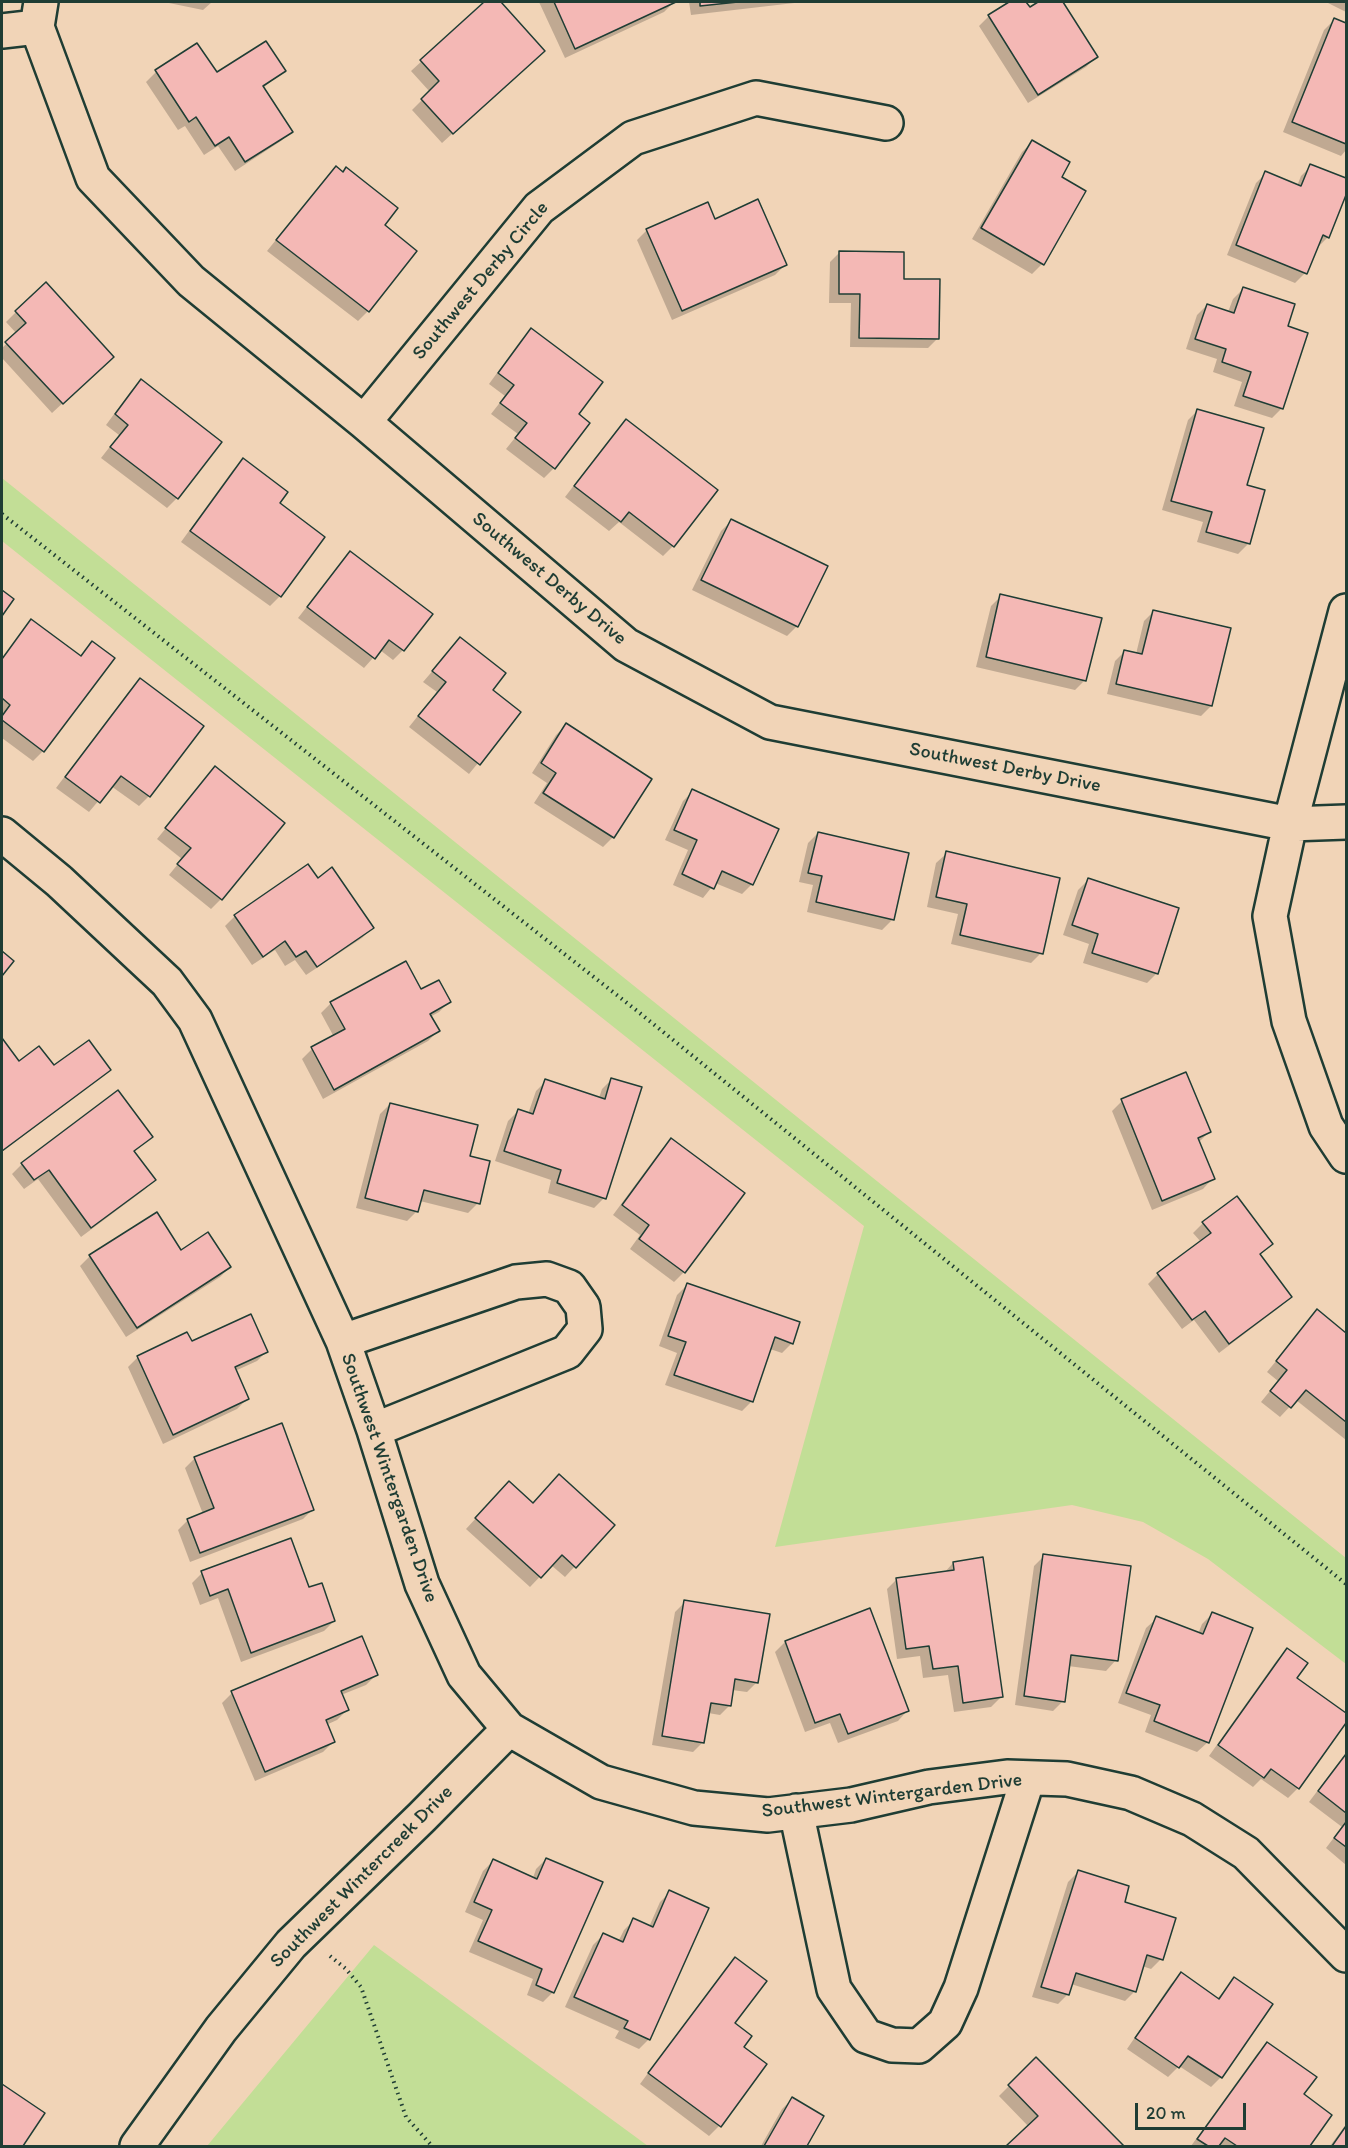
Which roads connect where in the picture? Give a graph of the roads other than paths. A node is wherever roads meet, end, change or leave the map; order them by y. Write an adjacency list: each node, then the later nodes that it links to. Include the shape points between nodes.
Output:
1 (39, 14): 2 (street); 4 (street, Southwest Derby Drive, via 93,178 191,281)
2 (2, 31)
3 (886, 123): 4 (street, Southwest Derby Circle, via 756,98 633,138 539,208)
4 (364, 422): 7 (street, Southwest Derby Drive, via 626,645 770,722)
5 (1347, 611): 7 (street)
6 (1347, 822): 7 (street, Southwest Derby Drive)
7 (1290, 824): 9 (street, via 1270,916 1272,928 1289,1021 1326,1126)
8 (2, 834): 10 (street, Southwest Wintergarden Drive, via 59,881 167,982 195,1020)
9 (1347, 1156)
10 (343, 1341): 11 (street, Southwest Wintergarden Drive); 11 (street, via 516,1282 547,1279 569,1287 583,1307 585,1329 567,1352)
11 (374, 1430): 12 (street, Southwest Wintergarden Drive, via 422,1584 464,1675)
12 (509, 1729): 14 (street, Southwest Wintergarden Drive, via 601,1782 694,1808 768,1815); 16 (street, Southwest Wintercreek Drive, via 291,1944 221,2029)
13 (1028, 1778): 14 (street, Southwest Wintergarden Drive, via 929,1787); 14 (street, via 961,1988 945,2023 919,2046 892,2045 866,2036 834,1989); 15 (street, Southwest Wintergarden Drive, via 1067,1779 1131,1793 1192,1819 1246,1853)
14 (796, 1812)
15 (1347, 1955)
16 (137, 2146)

